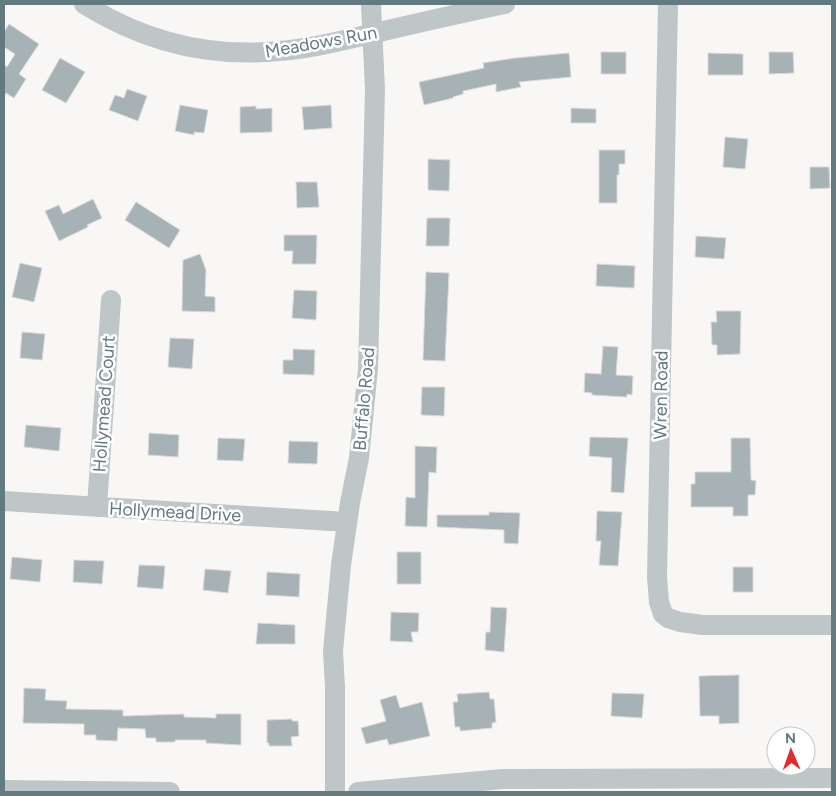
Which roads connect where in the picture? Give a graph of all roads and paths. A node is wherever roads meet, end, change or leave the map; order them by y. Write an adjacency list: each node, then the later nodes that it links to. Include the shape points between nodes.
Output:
1 (84, 4): 5 (street, Meadows Run, via 150,36 197,49 226,52 281,51)
2 (370, 4): 5 (street, Buffalo Road)
3 (504, 4): 5 (street, Meadows Run)
4 (668, 4): 10 (street, Wren Road, via 659,602 663,614 680,622 703,625)
5 (372, 33): 9 (street, Buffalo Road, via 375,90 368,369 359,458)
6 (111, 300): 8 (street, Hollymead Court)
7 (4, 501): 8 (street, Hollymead Drive)
8 (97, 507): 9 (street, Hollymead Drive)
9 (347, 522): 16 (street, Buffalo Road, via 333,651)
10 (832, 625)
11 (832, 778): 12 (street)
12 (694, 785): 17 (street, via 503,778)
13 (4, 790): 14 (street)
14 (159, 792): 15 (street)
15 (170, 792)
16 (335, 792)
17 (358, 792)

